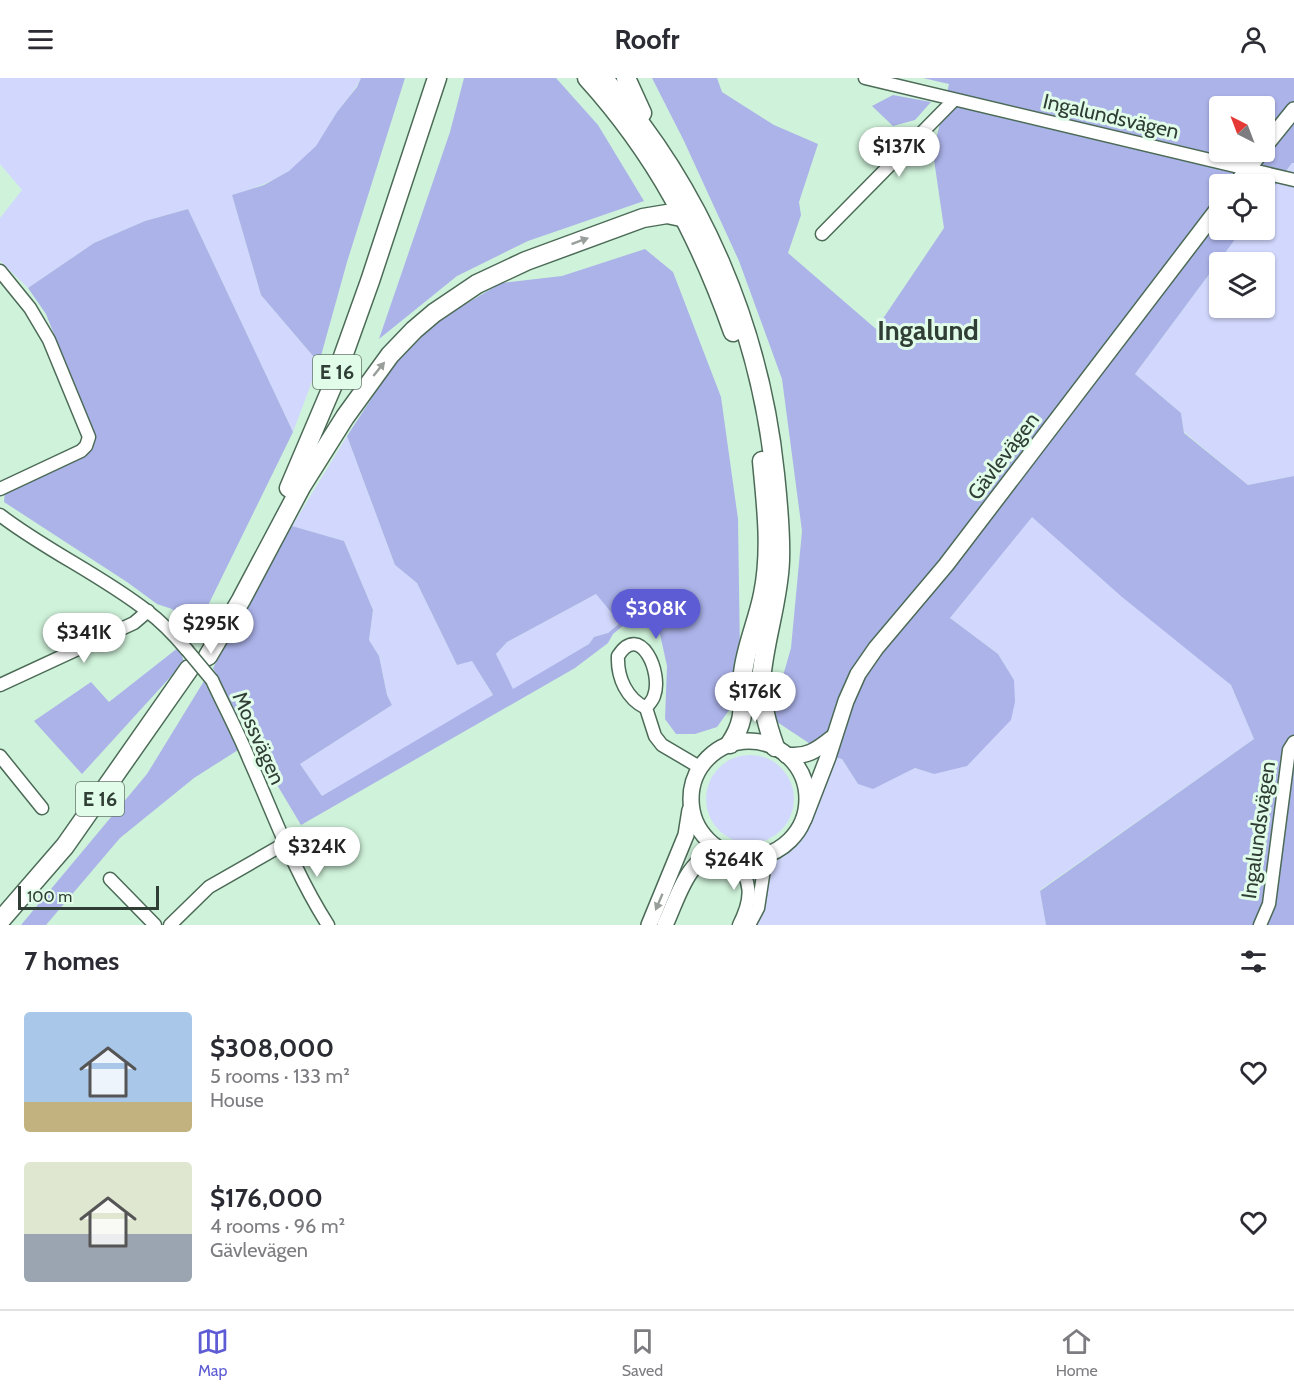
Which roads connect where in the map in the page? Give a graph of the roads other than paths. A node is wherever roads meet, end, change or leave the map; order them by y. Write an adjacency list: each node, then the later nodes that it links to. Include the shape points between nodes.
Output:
1 (437, 78): 23 (highway, E 16, via 370,281 292,483 235,593)
2 (447, 78): 19 (highway, E 16, via 371,306)
3 (587, 78): 15 (highway, via 622,119)
4 (603, 78): 10 (highway)
5 (626, 78): 10 (highway)
6 (865, 78): 7 (street, Ingalundsvägen)
7 (954, 100): 12 (street, Ingalundsvägen); 17 (street)
8 (1294, 110): 9 (main road)
9 (1275, 133)
10 (660, 150): 30 (highway, via 692,203 733,292 763,394 781,526 780,563 761,697)
11 (1253, 162): 12 (main road)
12 (1248, 168): 13 (main road); 14 (street, Ingalundsvägen)
13 (1244, 174)
14 (1294, 180)
15 (686, 218): 19 (highway, one-way to 15, via 369,382 398,346 434,313 477,284 526,261 650,216); 29 (highway, via 738,345 761,450 767,563 743,673 743,715)
16 (1209, 220): 27 (main road, Gävlevägen, via 946,565 876,648 858,674)
17 (822, 234)
18 (0, 271): 20 (street, via 30,308 49,340 88,437 81,450)
19 (301, 487): 23 (highway, E 16, via 241,600)
20 (0, 489)
21 (0, 515): 22 (street, Mossvägen, via 42,546)
22 (148, 611): 23 (street, Mossvägen); 25 (street, via 134,623)
23 (199, 652): 24 (street, Mossvägen, bridge)
24 (199, 675): 36 (street, Mossvägen, via 249,758); 40 (highway, E 16, via 36,882); 41 (highway, E 16, via 116,794)
25 (0, 685)
26 (646, 708): 26 (street, via 654,697 655,673 644,648 627,645 618,656 622,682 628,694); 32 (street, via 662,745)
27 (832, 738): 30 (main road, via 806,755); 35 (main road, Gävlevägen)
28 (1294, 741): 49 (street, Ingalundsvägen, via 1289,750 1269,904)
29 (730, 744): 30 (main road, via 753,740); 32 (main road, via 708,758)
30 (781, 751): 35 (main road, via 798,768 806,786)
31 (0, 756): 34 (street)
32 (701, 768): 33 (main road, via 693,787)
33 (691, 807): 37 (main road, via 706,840); 45 (main road, one-way to 45, via 686,835)
34 (42, 808)
35 (804, 819): 38 (main road, via 787,844)
36 (284, 844): 43 (street, via 209,887); 44 (street, Mossvägen)
37 (728, 854): 38 (main road); 46 (main road, via 709,853 693,867); 47 (street, via 742,868 749,884 749,899)
38 (766, 856): 48 (street, via 758,908)
39 (110, 879): 42 (street)
40 (0, 921)
41 (8, 925)
42 (155, 925)
43 (170, 925)
44 (328, 925)
45 (649, 925)
46 (665, 925)
47 (739, 925)
48 (749, 925)
49 (1260, 925)

